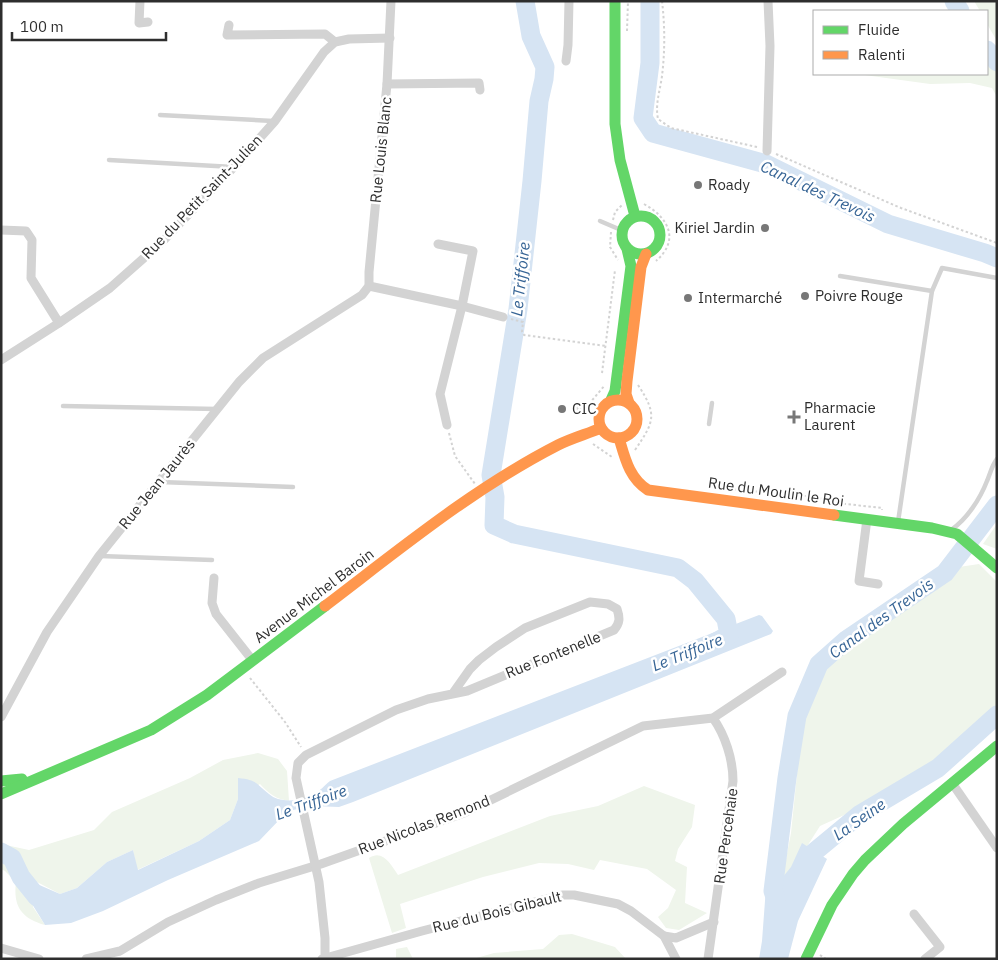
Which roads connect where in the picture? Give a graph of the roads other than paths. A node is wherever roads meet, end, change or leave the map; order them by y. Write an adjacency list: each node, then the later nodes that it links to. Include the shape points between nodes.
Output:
1 (140, 1): 6 (street, via 139,23)
2 (391, 1): 8 (street, Rue Louis Blanc)
3 (569, 1): 10 (street)
4 (615, 1): 18 (street, via 615,124 620,160)
5 (768, 1): 15 (street)
6 (148, 22)
7 (230, 25): 9 (street, via 228,35 325,34)
8 (390, 38): 9 (street, via 349,38); 11 (street, Rue Louis Blanc)
9 (335, 42): 14 (street, Rue du Petit Saint-Julien, via 324,52)
10 (566, 61)
11 (387, 84): 12 (street, via 480,83); 27 (street, Rue Louis Blanc)
12 (480, 90)
13 (160, 115): 14 (lane)
14 (275, 121): 17 (street, Rue du Petit Saint-Julien)
15 (767, 151)
16 (109, 160): 17 (lane)
17 (234, 167): 31 (street, Rue du Petit Saint-Julien, via 156,248 110,288)
18 (635, 216): 21 (street, via 624,224); 24 (street, via 652,219 660,230 657,246)
19 (600, 221): 21 (lane)
20 (1, 230): 31 (street, via 26,231 32,240 31,278)
21 (622, 230): 23 (street, via 621,238)
22 (438, 244): 29 (street, via 473,251)
23 (627, 249): 24 (street); 33 (street, via 631,266 615,391)
24 (646, 254): 34 (street, via 641,267 627,381)
25 (840, 276): 28 (lane)
26 (997, 278): 28 (lane, via 942,268)
27 (369, 286): 29 (street); 38 (street, Rue Jean Jaurès, via 362,295 263,358)
28 (932, 291): 48 (lane)
29 (462, 306): 30 (street); 41 (street, via 440,394)
30 (507, 318)
31 (60, 323): 32 (street, Rue du Petit Saint-Julien)
32 (1, 360)
33 (611, 400): 34 (street); 39 (street)
34 (629, 403): 43 (street, via 636,411 636,426)
35 (712, 403): 40 (lane)
36 (63, 406): 38 (lane)
37 (575, 408): 39 (lane)
38 (218, 409): 45 (street, Rue Jean Jaurès)
39 (599, 413): 42 (street)
40 (709, 424)
41 (447, 425)
42 (600, 428): 43 (street, via 606,434); 55 (street, Avenue Michel Baroin, via 559,445 431,525)
43 (620, 438): 47 (street, Rue du Moulin le Roi, via 632,475 648,490)
44 (997, 459): 49 (lane, via 973,506)
45 (159, 482): 46 (lane); 50 (street, Rue Jean Jaurès)
46 (293, 486)
47 (867, 519): 48 (street, Rue du Moulin le Roi); 54 (street, via 858,581)
48 (898, 523): 49 (street, Rue du Moulin le Roi)
49 (949, 531): 52 (street, Rue du Moulin le Roi)
50 (99, 556): 51 (lane); 58 (street, Rue Jean Jaurès, via 47,632)
51 (212, 560)
52 (997, 568)
53 (214, 578): 55 (street, via 212,603 216,614)
54 (878, 584)
55 (253, 661): 61 (street, Avenue Michel Baroin, via 151,730)
56 (782, 672): 59 (street, Rue Nicolas Remond)
57 (453, 694): 57 (street, Rue Fontenelle, via 614,630 620,618 617,609 608,604 590,602 525,628 479,660); 66 (street, Rue Fontenelle, via 396,710 301,759 296,778)
58 (1, 717)
59 (712, 718): 66 (street, Rue Nicolas Remond, via 643,726 464,813); 68 (street, Rue Percehaie, via 721,729 733,768)
60 (997, 746): 63 (street)
61 (40, 777): 62 (street, Avenue Michel Baroin); 64 (street, Avenue Michel Baroin)
62 (1, 781)
63 (952, 783): 65 (street); 76 (street, via 860,867 830,909)
64 (1, 794)
65 (997, 848)
66 (316, 866): 71 (street, via 324,919); 73 (street, Rue Nicolas Remond, via 216,900 168,922 120,951)
67 (914, 914): 77 (street, via 940,947)
68 (714, 922): 69 (street, via 676,938); 75 (street, Rue Percehaie)
69 (664, 936): 71 (street, Rue du Bois Gibault, via 618,904 562,895); 74 (street, Rue du Bois Gibault)
70 (1, 948): 72 (street)
71 (324, 958)
72 (39, 959)
73 (86, 959)
74 (676, 959)
75 (708, 959)
76 (806, 959)
77 (925, 959)

